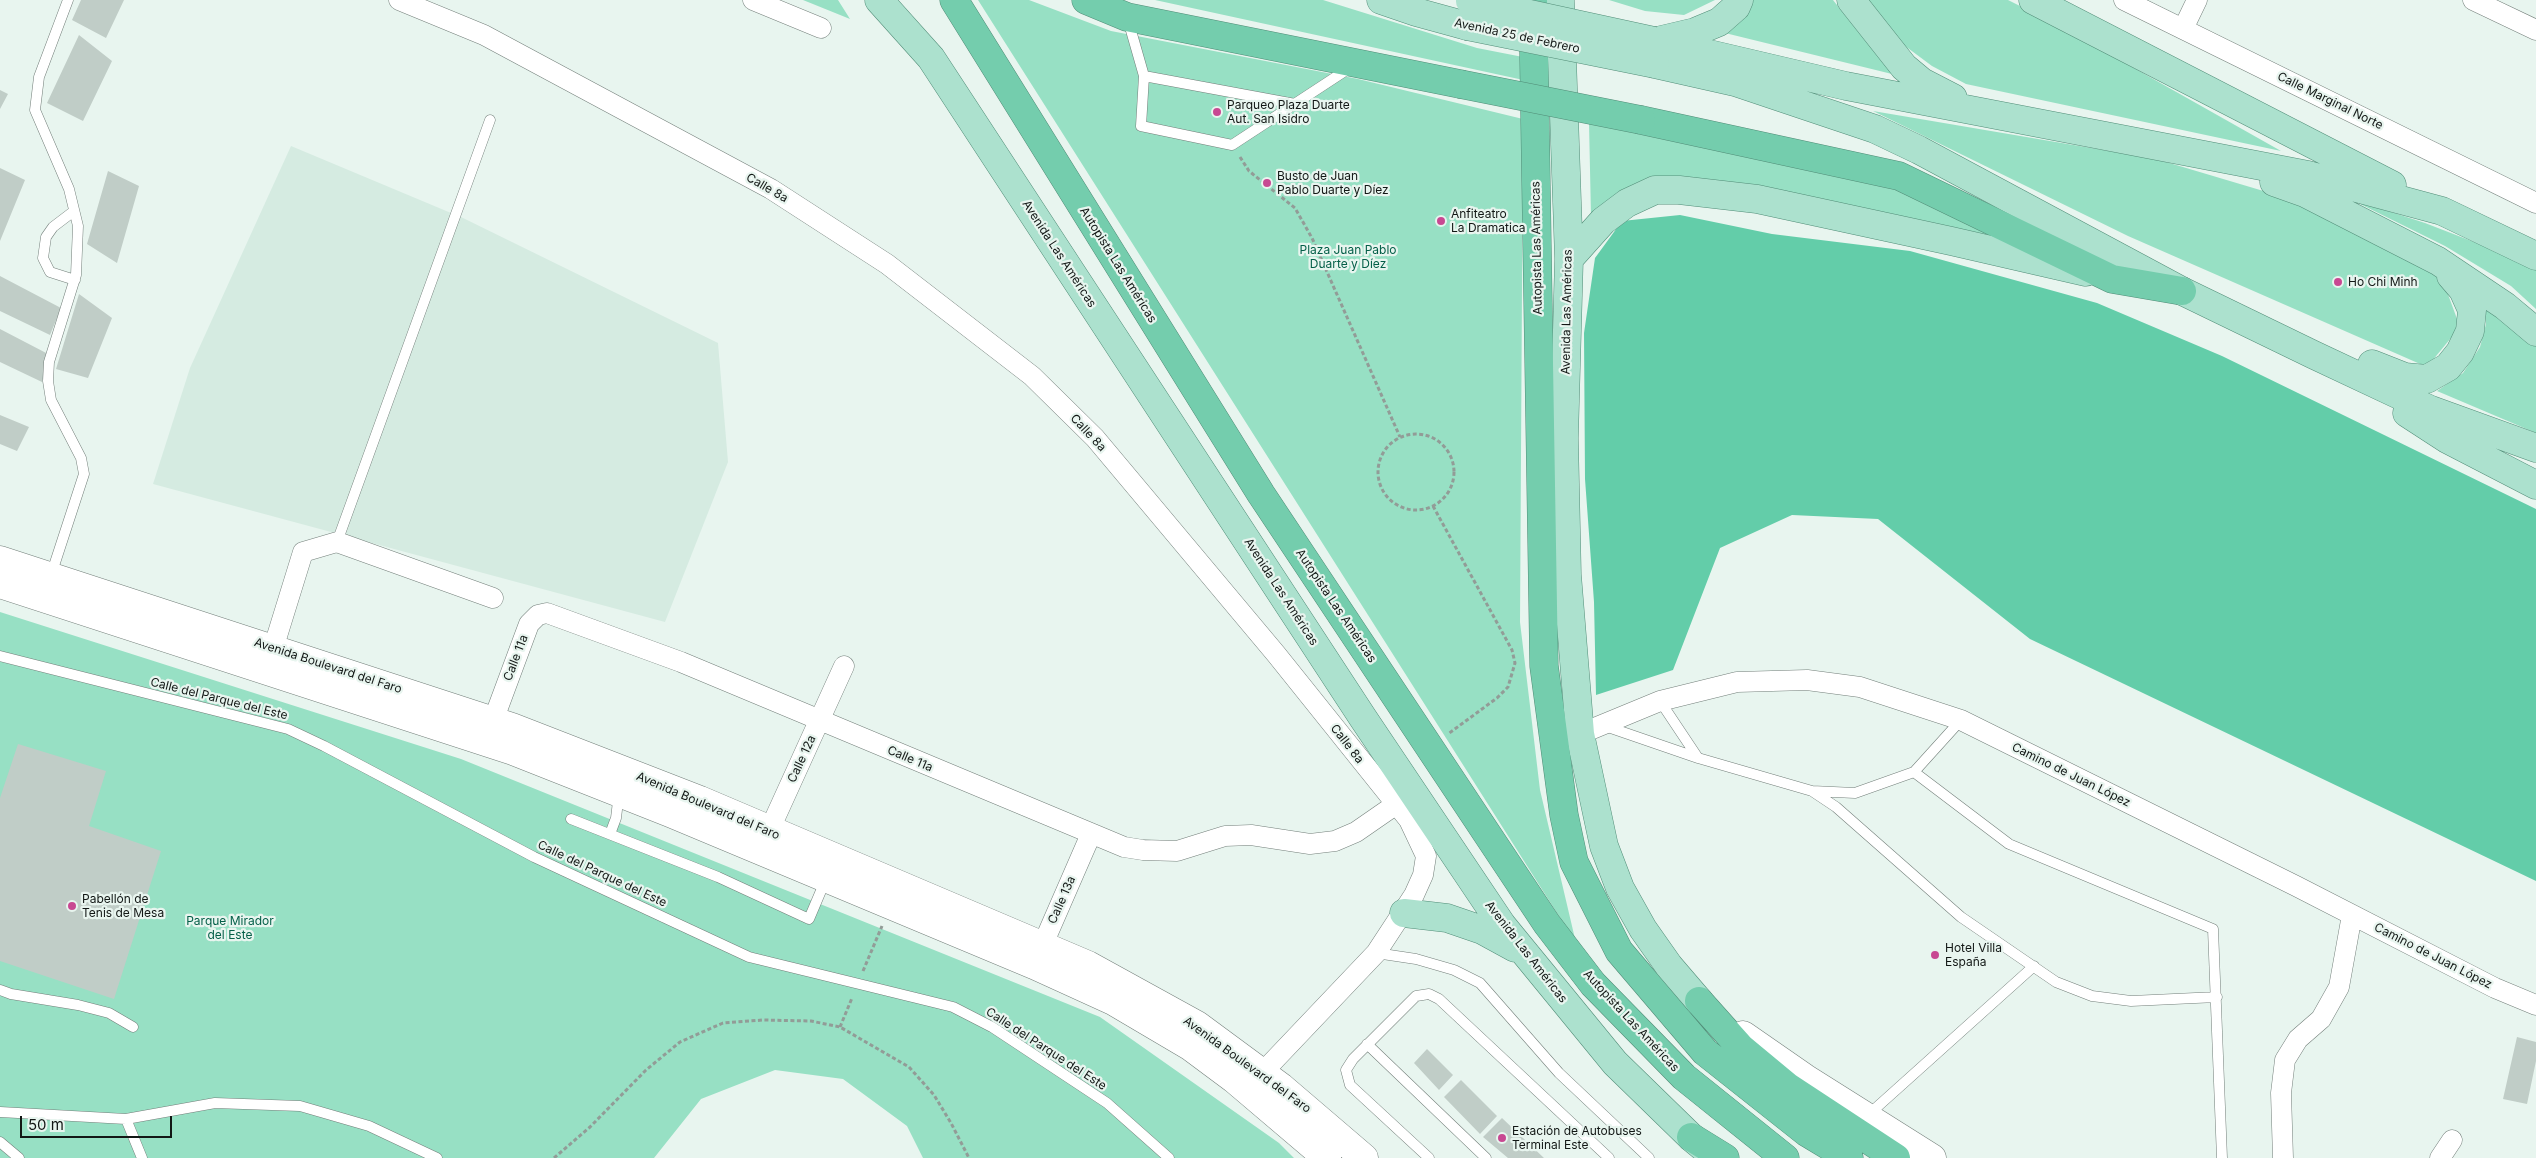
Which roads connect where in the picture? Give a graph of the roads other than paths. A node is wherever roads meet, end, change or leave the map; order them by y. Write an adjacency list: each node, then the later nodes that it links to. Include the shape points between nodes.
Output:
1 (68, 0): 29 (lane, via 39,77 35,110 69,190)
2 (399, 0): 60 (street, Calle 8a, via 484,36 771,189 887,264 1032,376 1107,453 1276,654)
3 (754, 0): 18 (street)
4 (880, 0): 65 (main road, Avenida Las Américas, via 931,58)
5 (954, 0): 98 (highway, Autopista Las Américas, via 1261,494 1547,924 1593,984 1684,1077)
6 (1086, 0): 17 (highway)
7 (1381, 0): 16 (main road, Avenida 25 de Febrero, via 1416,12)
8 (1533, 0): 99 (highway, Autopista Las Américas, via 1544,666 1564,815 1574,862 1619,951 1705,1052 1806,1132)
9 (1560, 0): 32 (main road, Avenida Las Américas)
10 (1739, 0): 21 (main road, via 1719,22)
11 (1851, 0): 26 (main road, via 1904,67 1922,82 1955,99)
12 (2033, 0): 30 (main road)
13 (2124, 0): 19 (street, Calle Marginal Norte)
14 (2197, 0): 19 (street)
15 (2473, 0): 20 (street)
16 (1467, 9): 21 (main road, Avenida 25 de Febrero, bridge)
17 (1127, 17): 22 (highway); 23 (lane)
18 (821, 28)
19 (2183, 29): 28 (street, Calle Marginal Norte)
20 (2536, 30)
21 (1655, 53): 26 (main road); 36 (main road, via 1875,129)
22 (1358, 63): 24 (lane); 34 (highway, bridge, via 1899,176)
23 (1144, 76): 24 (lane); 24 (lane, via 1141,126 1232,145)
24 (1295, 104)
25 (490, 120): 42 (lane)
26 (2033, 122): 27 (main road)
27 (2183, 152): 30 (main road, via 2308,175); 33 (main road, via 2305,193)
28 (2536, 203)
29 (74, 211): 35 (lane, via 78,226); 35 (lane, via 53,227 46,238 42,258 50,272)
30 (2442, 211): 31 (main road)
31 (2536, 256)
32 (1569, 259): 34 (main road, via 1602,221 1627,203 1655,190 1679,190 1757,199 1951,240); 55 (main road, Avenida Las Américas, via 1564,438 1566,575)
33 (2438, 261): 37 (main road, via 2464,290 2472,310 2470,331 2460,352 2448,367 2427,379 2405,377); 38 (main road, via 2505,306)
34 (2112, 279): 36 (highway)
35 (75, 280): 45 (lane, via 49,362 48,381 51,400 81,458 84,474)
36 (2182, 291): 37 (main road)
37 (2227, 312): 39 (main road)
38 (2536, 332)
39 (2314, 356): 40 (main road, via 2431,410); 41 (main road, via 2447,439)
40 (2536, 448)
41 (2536, 485)
42 (337, 542): 46 (street); 47 (street, via 302,552)
43 (0, 560): 45 (street, Avenida Boulevard del Faro)
44 (0, 584): 45 (street, Avenida Boulevard del Faro)
45 (47, 587): 47 (street, Avenida Boulevard del Faro); 59 (street, Avenida Boulevard del Faro, via 513,751)
46 (493, 598)
47 (273, 649): 52 (street, Avenida Boulevard del Faro)
48 (0, 656): 89 (lane, Calle del Parque del Este, via 288,729 534,857 749,957 952,1007 992,1027 1108,1103)
49 (844, 666): 53 (street, Calle 12a)
50 (1660, 701): 51 (street, Camino de Juan López, via 1737,682 1807,680 1860,687); 54 (street, Camino de Juan López); 56 (lane)
51 (1961, 720): 57 (lane); 68 (street, Camino de Juan López)
52 (493, 721): 53 (street, Calle 11a, via 529,624 538,615 547,613 681,662); 64 (street, Avenida Boulevard del Faro, via 700,800)
53 (820, 721): 63 (street, Calle 11a); 64 (street, Calle 12a)
54 (1606, 726): 55 (street, Camino de Juan López); 56 (lane)
55 (1580, 734): 75 (main road, Avenida Las Américas, via 1604,846 1620,888 1643,929)
56 (1698, 758): 58 (lane)
57 (1914, 772): 58 (lane, via 1855,793); 74 (lane, via 2009,844 2213,929)
58 (1812, 791): 72 (lane, via 1836,807 1961,916)
59 (619, 792): 62 (lane, via 616,818); 64 (street, Avenida Boulevard del Faro)
60 (1395, 805): 63 (street, Calle 11a, via 1356,832 1335,841 1310,844 1251,835 1225,836 1176,851 1143,850 1124,847); 65 (street, Calle 8a)
61 (572, 819): 62 (lane)
62 (610, 834): 66 (lane, via 718,877 809,919)
63 (1091, 834): 71 (street, Calle 13a)
64 (765, 841): 66 (street, Avenida Boulevard del Faro); 71 (street, Avenida Boulevard del Faro)
65 (1436, 849): 67 (street); 70 (main road, Avenida Las Américas)
66 (827, 878): 71 (street, Avenida Boulevard del Faro, via 891,905)
67 (1404, 913): 69 (street); 70 (main road, via 1447,918 1482,930)
68 (2352, 915): 76 (street, Camino de Juan López, via 2495,988); 103 (street, via 2339,987 2321,1019 2298,1039 2285,1060)
69 (1376, 953): 79 (street); 95 (lane, via 1416,959 1454,970 1480,984 1559,1073)
70 (1526, 954): 83 (main road, Avenida Las Américas, via 1615,1063)
71 (1038, 956): 79 (street, Avenida Boulevard del Faro, via 1088,965 1197,1025); 90 (street, Avenida Boulevard del Faro, via 1191,1048 1234,1078)
72 (2034, 966): 74 (lane, via 2056,982 2092,996 2131,1001); 81 (lane)
73 (0, 990): 77 (lane, via 109,1013)
74 (2217, 997): 102 (lane)
75 (1699, 1001): 81 (street, Avenida Las Américas, via 1749,1041); 100 (highway, via 1741,1048 1788,1087)
76 (2536, 1005)
77 (133, 1027)
78 (1368, 1044): 92 (lane, via 1346,1070 1350,1085); 93 (lane); 94 (lane, via 1416,996 1429,994 1439,999)
79 (1262, 1073): 91 (street, Avenida Boulevard del Faro)
80 (0, 1112): 82 (lane)
81 (1866, 1117): 101 (street, Avenida Las Américas)
82 (126, 1119): 87 (lane); 88 (lane, via 215,1103 300,1106 369,1126)
83 (1691, 1137): 96 (main road, Avenida Las Américas); 97 (highway)
84 (2452, 1140): 104 (street)
85 (0, 1142): 86 (lane)
86 (19, 1158)
87 (142, 1158)
88 (437, 1158)
89 (1169, 1158)
90 (1327, 1158)
91 (1364, 1158)
92 (1429, 1158)
93 (1486, 1158)
94 (1609, 1158)
95 (1649, 1158)
96 (1716, 1158)
97 (1725, 1158)
98 (1784, 1158)
99 (1849, 1158)
100 (1896, 1158)
101 (1932, 1158)
102 (2222, 1158)
103 (2283, 1158)
104 (2440, 1158)

